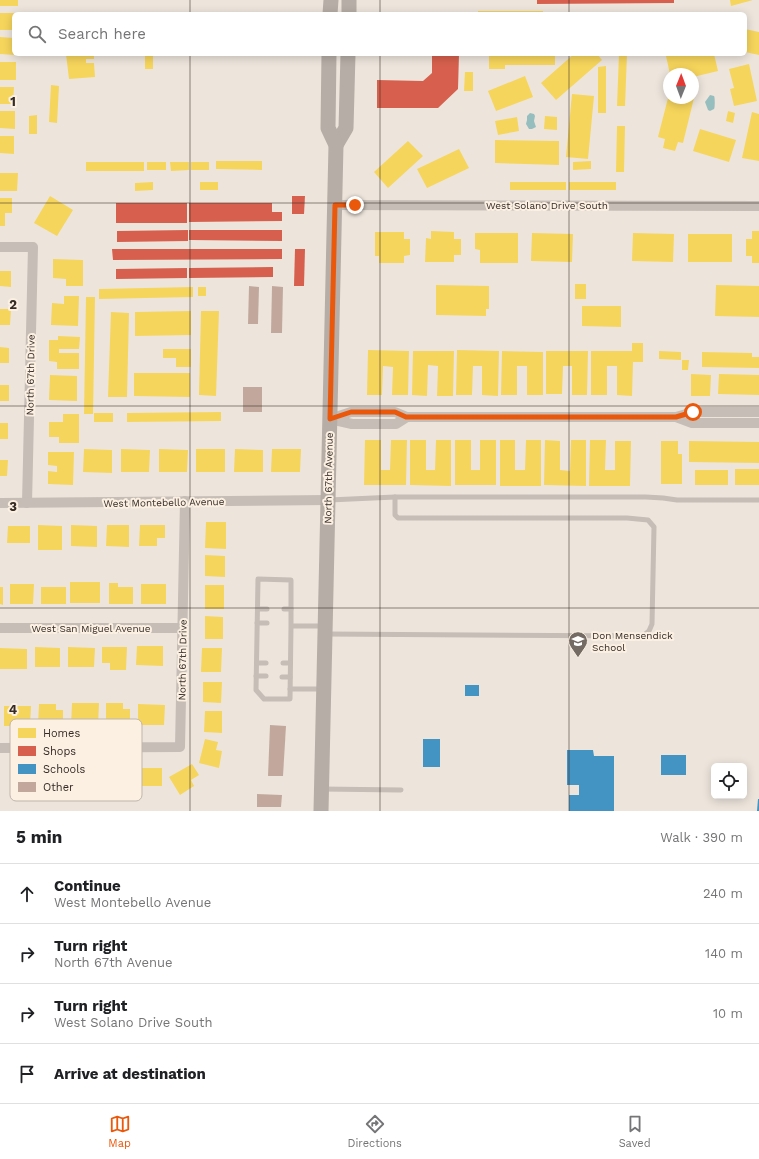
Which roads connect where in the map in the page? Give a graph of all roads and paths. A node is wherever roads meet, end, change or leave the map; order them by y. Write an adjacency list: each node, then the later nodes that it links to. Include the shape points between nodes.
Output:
1 (331, 0): 3 (main road)
2 (349, 0): 4 (main road)
3 (330, 12)
4 (349, 12)
5 (329, 56): 7 (main road, North 67th Avenue, via 328,128)
6 (348, 56): 7 (main road, North 67th Avenue, via 346,128)
7 (336, 145): 8 (main road, North 67th Avenue)
8 (335, 205): 9 (street, West Solano Drive South); 13 (main road, North 67th Avenue)
9 (759, 206)
10 (0, 247): 20 (street, North 67th Drive, via 33,247)
11 (759, 412): 12 (street, via 693,412)
12 (676, 417): 13 (street, via 406,417 395,412 351,412); 14 (street, via 692,423)
13 (330, 419): 16 (main road, North 67th Avenue)
14 (759, 423)
15 (395, 497): 16 (lane); 17 (lane, via 639,497 677,500); 31 (lane, via 395,515 398,518 648,520 654,527 652,624 649,631 643,636)
16 (328, 500): 18 (street, West Montebello Avenue); 31 (main road, North 67th Avenue)
17 (759, 500)
18 (185, 501): 20 (street, West Montebello Avenue); 30 (street, North 67th Drive)
19 (0, 503): 20 (street, West Montebello Avenue)
20 (27, 503)
21 (258, 609): 22 (lane); 24 (lane, via 258,579 292,580); 25 (lane)
22 (268, 609)
23 (284, 609): 24 (lane)
24 (291, 609): 28 (lane)
25 (257, 623): 26 (lane); 32 (lane)
26 (267, 623)
27 (284, 623): 28 (lane)
28 (291, 624): 31 (lane); 35 (lane)
29 (0, 628): 30 (street, West San Miguel Avenue)
30 (182, 628): 42 (street, North 67th Drive, via 180,747)
31 (325, 630): 41 (main road, North 67th Avenue)
32 (257, 663): 33 (lane); 36 (lane)
33 (266, 663)
34 (283, 663): 35 (lane)
35 (290, 663): 39 (lane)
36 (256, 676): 37 (lane); 40 (lane, via 256,690 264,699 290,699)
37 (266, 676)
38 (282, 677): 39 (lane)
39 (290, 677): 40 (lane)
40 (290, 689): 41 (lane)
41 (324, 689): 45 (main road, North 67th Avenue)
42 (142, 747)
43 (0, 748): 44 (street, North 67th Drive)
44 (10, 748)
45 (321, 789): 46 (lane); 47 (main road, North 67th Avenue)
46 (401, 790)
47 (321, 811)

